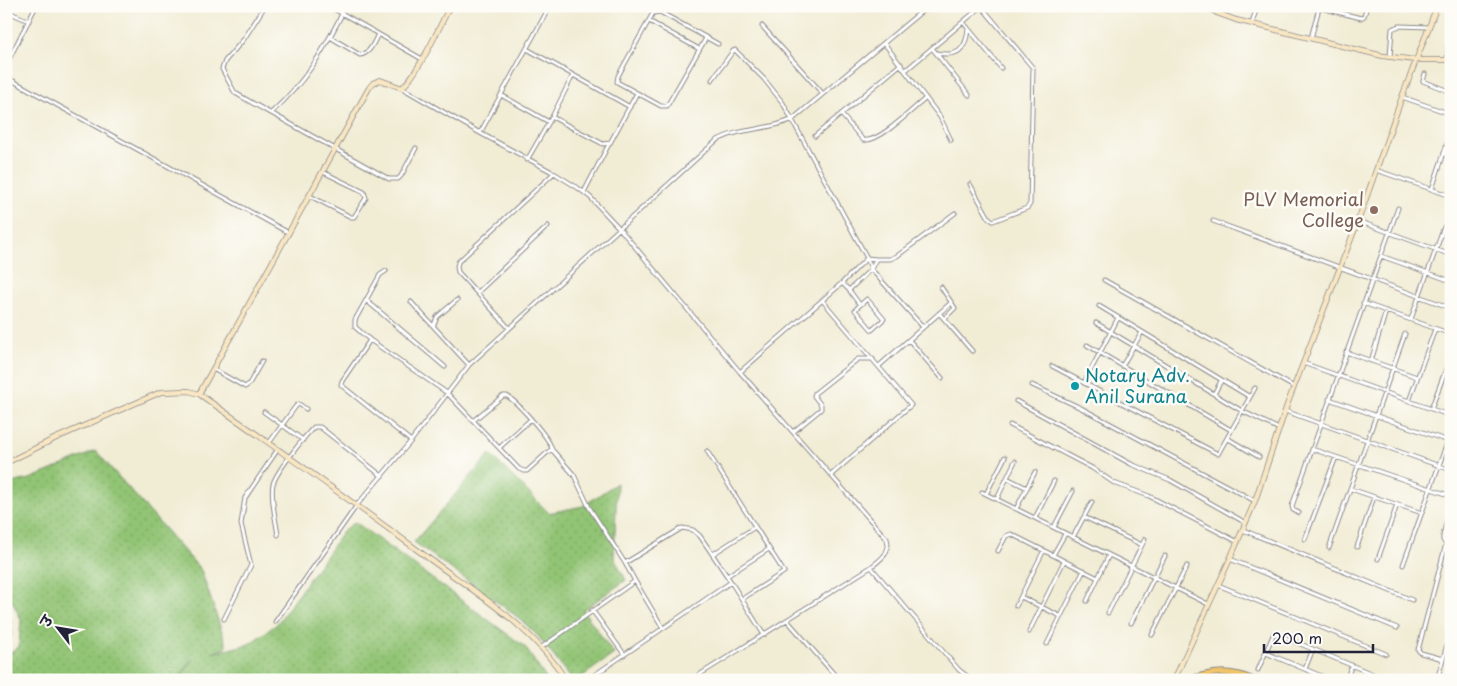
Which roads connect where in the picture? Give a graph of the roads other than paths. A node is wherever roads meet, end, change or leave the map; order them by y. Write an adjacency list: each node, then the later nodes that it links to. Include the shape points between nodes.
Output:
1 (36, 6): 17 (street)
2 (265, 6): 55 (street, via 222,68 235,93)
3 (329, 6): 15 (street)
4 (450, 6): 35 (street)
5 (550, 6): 31 (street)
6 (928, 6): 28 (street)
7 (981, 6): 19 (street); 74 (street, via 1033,68 1030,204 992,221)
8 (1207, 6): 20 (street, via 1216,13)
9 (1256, 6): 20 (street)
10 (1313, 6): 13 (street)
11 (1367, 6): 13 (street, via 1361,18)
12 (1437, 6): 22 (street)
13 (1319, 7): 27 (street)
14 (6, 11): 17 (street)
15 (342, 14): 24 (street); 25 (street)
16 (1451, 17): 37 (street)
17 (29, 21): 39 (street)
18 (649, 21): 26 (street, via 653,13 660,12); 32 (street); 48 (street, via 617,79)
19 (963, 22): 23 (street); 30 (street)
20 (1252, 24): 27 (street)
21 (762, 26): 49 (street)
22 (1429, 27): 34 (street, via 1398,26 1392,29); 36 (street)
23 (968, 28): 33 (street, via 966,41 959,51 948,55); 40 (street)
24 (378, 34): 25 (street, via 364,55); 35 (street)
25 (330, 38): 55 (street, via 304,79)
26 (706, 38): 29 (street); 32 (street)
27 (1311, 39): 34 (street)
28 (884, 43): 38 (street); 49 (street)
29 (718, 44)
30 (932, 48): 33 (street); 41 (street)
31 (527, 49): 43 (street); 50 (street)
32 (699, 50): 48 (street, via 667,106 660,106)
33 (935, 53): 51 (street)
34 (1390, 57): 36 (street)
35 (422, 59): 46 (street)
36 (1416, 60): 37 (street); 52 (street)
37 (1449, 60)
38 (901, 64): 41 (street); 56 (street)
39 (6, 65)
40 (1001, 68)
41 (906, 70): 53 (street)
42 (1425, 74): 47 (street, via 1424,82)
43 (573, 75): 54 (street); 58 (street)
44 (6, 77): 86 (street)
45 (712, 80): 59 (street, via 733,50 738,51 774,90)
46 (402, 88): 62 (street); 66 (street, via 380,80 373,83)
47 (1451, 92)
48 (637, 93): 54 (street)
49 (823, 94): 59 (street)
50 (501, 95): 60 (street); 62 (street)
51 (969, 95)
52 (1402, 97): 57 (street); 71 (street)
53 (926, 98): 56 (street, via 870,141 863,140); 64 (street, via 940,117)
54 (630, 107): 65 (street)
55 (271, 113): 66 (street)
56 (841, 114): 63 (street)
57 (1451, 114)
58 (552, 117): 60 (street); 65 (street, via 603,144)
59 (793, 118): 85 (street, via 716,141); 91 (street)
60 (549, 122): 70 (street)
61 (1451, 132): 68 (street)
62 (480, 133): 70 (street)
63 (815, 136)
64 (950, 140)
65 (610, 143): 76 (street)
66 (336, 148): 67 (street, via 394,180 401,176); 72 (street)
67 (416, 148)
68 (1444, 153): 69 (street); 75 (street)
69 (1451, 155)
70 (527, 160): 73 (street)
71 (1376, 170): 75 (street); 82 (street)
72 (323, 172): 77 (street); 77 (street, via 364,192 366,198 351,217)
73 (554, 173): 76 (street); 103 (street, via 458,262 458,272)
74 (970, 184)
75 (1432, 189): 78 (street)
76 (584, 192): 85 (street)
77 (310, 196): 86 (street)
78 (1451, 196)
79 (1398, 208): 87 (street)
80 (955, 213): 92 (street, via 897,256)
81 (1214, 221): 94 (street)
82 (1358, 221): 87 (street); 94 (street)
83 (548, 226): 103 (street)
84 (1444, 227): 88 (street)
85 (620, 229): 122 (street); 147 (street)
86 (289, 233): 146 (street)
87 (1389, 233): 88 (street); 90 (street)
88 (1436, 250): 89 (street); 96 (street)
89 (1451, 255)
90 (1380, 256): 96 (street); 97 (street)
91 (867, 258): 92 (street); 93 (street); 100 (street)
92 (876, 259): 93 (street)
93 (871, 268): 102 (street); 121 (street)
94 (1340, 268): 97 (street); 139 (street)
95 (386, 271): 107 (street, via 380,275)
96 (1428, 273): 99 (street); 104 (street)
97 (1372, 279): 104 (street); 110 (street)
98 (1104, 280): 154 (street)
99 (1451, 281)
100 (842, 283): 102 (street); 106 (street)
101 (941, 287): 109 (street)
102 (849, 290): 111 (street)
103 (478, 293): 122 (street)
104 (1419, 296): 113 (street); 118 (street)
105 (456, 300): 120 (street, via 436,317)
106 (822, 300): 136 (street); 147 (street)
107 (367, 301): 128 (street, via 354,322 355,327); 144 (street)
108 (411, 302): 120 (street)
109 (952, 302): 115 (street); 117 (street, via 955,309)
110 (1363, 303): 114 (street); 133 (street)
111 (860, 305): 111 (street, via 867,299 884,319 872,330 855,310)
112 (1099, 306): 116 (street)
113 (1451, 308)
114 (1386, 311): 118 (street); 138 (street)
115 (939, 313): 117 (street); 121 (street)
116 (1118, 318): 124 (street); 125 (street)
117 (944, 319): 132 (street)
118 (1411, 319): 123 (street)
119 (1096, 323): 124 (street)
120 (433, 326): 140 (street)
121 (923, 327): 129 (street)
122 (509, 328): 140 (street)
123 (1435, 328): 127 (street); 149 (street)
124 (1111, 332): 131 (street); 134 (street)
125 (1142, 332): 131 (street); 151 (street)
126 (1405, 334): 145 (street)
127 (1451, 334)
128 (370, 340): 156 (street); 183 (street, via 341,386)
129 (909, 340): 141 (street); 150 (street)
130 (1087, 345): 134 (street)
131 (1134, 346): 143 (street); 159 (street)
132 (972, 351)
133 (1346, 352): 138 (street); 148 (street)
134 (1100, 353): 143 (street); 152 (street)
135 (1451, 356): 165 (street)
136 (872, 359): 141 (street); 178 (street, via 858,359 815,393 821,409)
137 (262, 360): 146 (street, via 247,386)
138 (1370, 361): 145 (street)
139 (1303, 363): 148 (street); 154 (street)
140 (469, 365): 156 (street)
141 (879, 366): 201 (street, via 911,405)
142 (1052, 366): 152 (street)
143 (1122, 366): 177 (street)
144 (445, 367)
145 (1393, 368): 149 (street); 157 (street)
146 (213, 369): 158 (street)
147 (740, 372): 178 (street)
148 (1337, 376): 157 (street); 161 (street)
149 (1417, 377): 163 (street)
150 (942, 378)
151 (1221, 381): 159 (street); 160 (street)
152 (1084, 382): 180 (street, via 1218,454)
153 (1032, 384): 212 (street)
154 (1294, 387): 167 (street)
155 (1255, 388): 160 (street)
156 (447, 393): 172 (street); 183 (street)
157 (1385, 393): 163 (street); 169 (street)
158 (199, 394): 185 (street); 196 (street, via 161,392)
159 (1214, 394): 166 (street)
160 (1250, 397): 166 (street)
161 (1329, 399): 169 (street); 174 (street)
162 (1016, 401): 222 (street)
163 (1409, 401): 165 (street)
164 (306, 408): 173 (street, via 298,405)
165 (1431, 409): 170 (street)
166 (1242, 411): 176 (street); 177 (street)
167 (1285, 411): 174 (street); 176 (street)
168 (264, 412): 173 (street)
169 (1377, 416): 182 (street); 184 (street)
170 (1451, 416)
171 (531, 419): 172 (street, via 507,396 503,396); 186 (street); 189 (street, via 551,443)
172 (474, 420): 186 (street)
173 (282, 424): 181 (street); 185 (street)
174 (1320, 424): 182 (street); 187 (street)
175 (1010, 425): 231 (street, via 1110,480 1149,496)
176 (1279, 429): 212 (street)
177 (1231, 430): 180 (street)
178 (793, 432): 201 (street)
179 (1451, 432): 184 (street)
180 (1227, 438): 192 (street)
181 (303, 440): 194 (street); 202 (street, via 317,426)
182 (1368, 440): 197 (street); 198 (street)
183 (411, 441): 202 (street)
184 (1448, 441): 198 (street)
185 (269, 443): 188 (street)
186 (499, 448): 189 (street, via 524,471)
187 (1312, 448): 193 (street); 218 (street, via 1292,506)
188 (278, 449): 194 (street); 269 (street, via 245,498 240,524 251,564)
189 (552, 450): 246 (street, via 574,475 589,507)
190 (707, 451): 223 (street)
191 (1005, 457): 211 (street, via 984,493)
192 (1259, 457)
193 (1336, 457): 197 (street); 230 (street)
194 (290, 458): 215 (street); 227 (street, via 273,486)
195 (1015, 461): 203 (street)
196 (6, 464)
197 (1359, 465): 206 (street); 207 (street)
198 (1439, 466): 199 (street); 207 (street)
199 (1451, 470)
200 (1034, 472): 205 (street)
201 (831, 475): 250 (street, via 887,539 886,554)
202 (382, 476): 215 (street)
203 (1007, 478): 205 (street); 211 (street)
204 (1054, 481): 221 (street)
205 (1027, 488): 217 (street)
206 (1351, 489): 210 (street); 235 (street)
207 (1431, 489): 209 (street); 219 (street)
208 (1073, 491): 224 (street)
209 (1446, 494)
210 (1374, 497): 216 (street); 234 (street)
211 (996, 499): 217 (street)
212 (1255, 501): 222 (street)
213 (1092, 502): 220 (street)
214 (1451, 504): 233 (street, via 1442,538)
215 (357, 505): 271 (street); 280 (street, via 509,618)
216 (1397, 505): 219 (street); 244 (street)
217 (1016, 509): 221 (street)
218 (1299, 513)
219 (1422, 513): 247 (street)
220 (1084, 517): 228 (street); 232 (street)
221 (1035, 518): 224 (street)
222 (1246, 522): 225 (street)
223 (755, 527): 236 (street); 239 (street)
224 (1054, 528): 226 (street)
225 (1243, 530): 231 (street); 261 (street)
226 (1065, 534): 228 (street); 240 (street)
227 (278, 535)
228 (1073, 537): 241 (street)
229 (1145, 539): 232 (street)
230 (1305, 539)
231 (1238, 542): 243 (street)
232 (1142, 545): 248 (street)
233 (1449, 545): 285 (street, via 1418,650)
234 (1357, 547)
235 (1329, 548)
236 (769, 549): 252 (street); 260 (street, via 784,572)
237 (1044, 550): 238 (street, via 1009,534); 240 (street); 259 (street)
238 (998, 551)
239 (713, 554): 246 (street, via 693,530 682,528); 252 (street)
240 (1053, 555): 245 (street)
241 (1110, 555): 248 (street); 254 (street)
242 (1165, 556): 253 (street)
243 (1230, 559): 257 (street); 274 (street)
244 (1378, 559)
245 (1064, 560): 251 (street); 265 (street)
246 (625, 563): 255 (street)
247 (1402, 565)
248 (1132, 566): 253 (street); 267 (street)
249 (1187, 566): 258 (street)
250 (871, 567): 270 (street); 293 (street, via 959,670)
251 (1084, 570): 254 (street); 268 (street)
252 (727, 576): 256 (street)
253 (1155, 577): 258 (street); 272 (street)
254 (1098, 578): 262 (street)
255 (635, 581): 266 (street); 273 (street)
256 (731, 582): 260 (street); 273 (street)
257 (1217, 585): 263 (street); 284 (street)
258 (1176, 588): 263 (street); 278 (street)
259 (1021, 597): 264 (street); 265 (street)
260 (742, 599): 277 (street)
261 (1412, 600)
262 (1087, 601)
263 (1208, 604): 294 (street)
264 (1016, 606)
265 (1041, 607): 268 (street); 276 (street)
266 (592, 610): 280 (street); 283 (street)
267 (1108, 613)
268 (1060, 616): 279 (street)
269 (224, 619)
270 (787, 620): 277 (street); 292 (street)
271 (275, 622)
272 (1131, 623)
273 (663, 628): 283 (street)
274 (1397, 628)
275 (1451, 631): 285 (street)
276 (1029, 632)
277 (764, 635): 291 (street)
278 (1152, 635)
279 (1047, 644)
280 (542, 647): 289 (street)
281 (1313, 649): 282 (street, via 1274,633); 286 (street); 287 (street)
282 (1266, 653): 287 (street); 288 (street)
283 (624, 654): 290 (street)
284 (1386, 654)
285 (1443, 659): 300 (street)
286 (1352, 665): 298 (street); 299 (street)
287 (1305, 669): 297 (street)
288 (1258, 670)
289 (566, 680)
290 (587, 680)
291 (691, 680)
292 (839, 680)
293 (972, 680)
294 (1174, 680)
295 (1188, 680): 296 (main road, via 1223,672)
296 (1254, 680)
297 (1331, 680)
298 (1346, 680)
299 (1388, 680)
300 (1437, 680)

